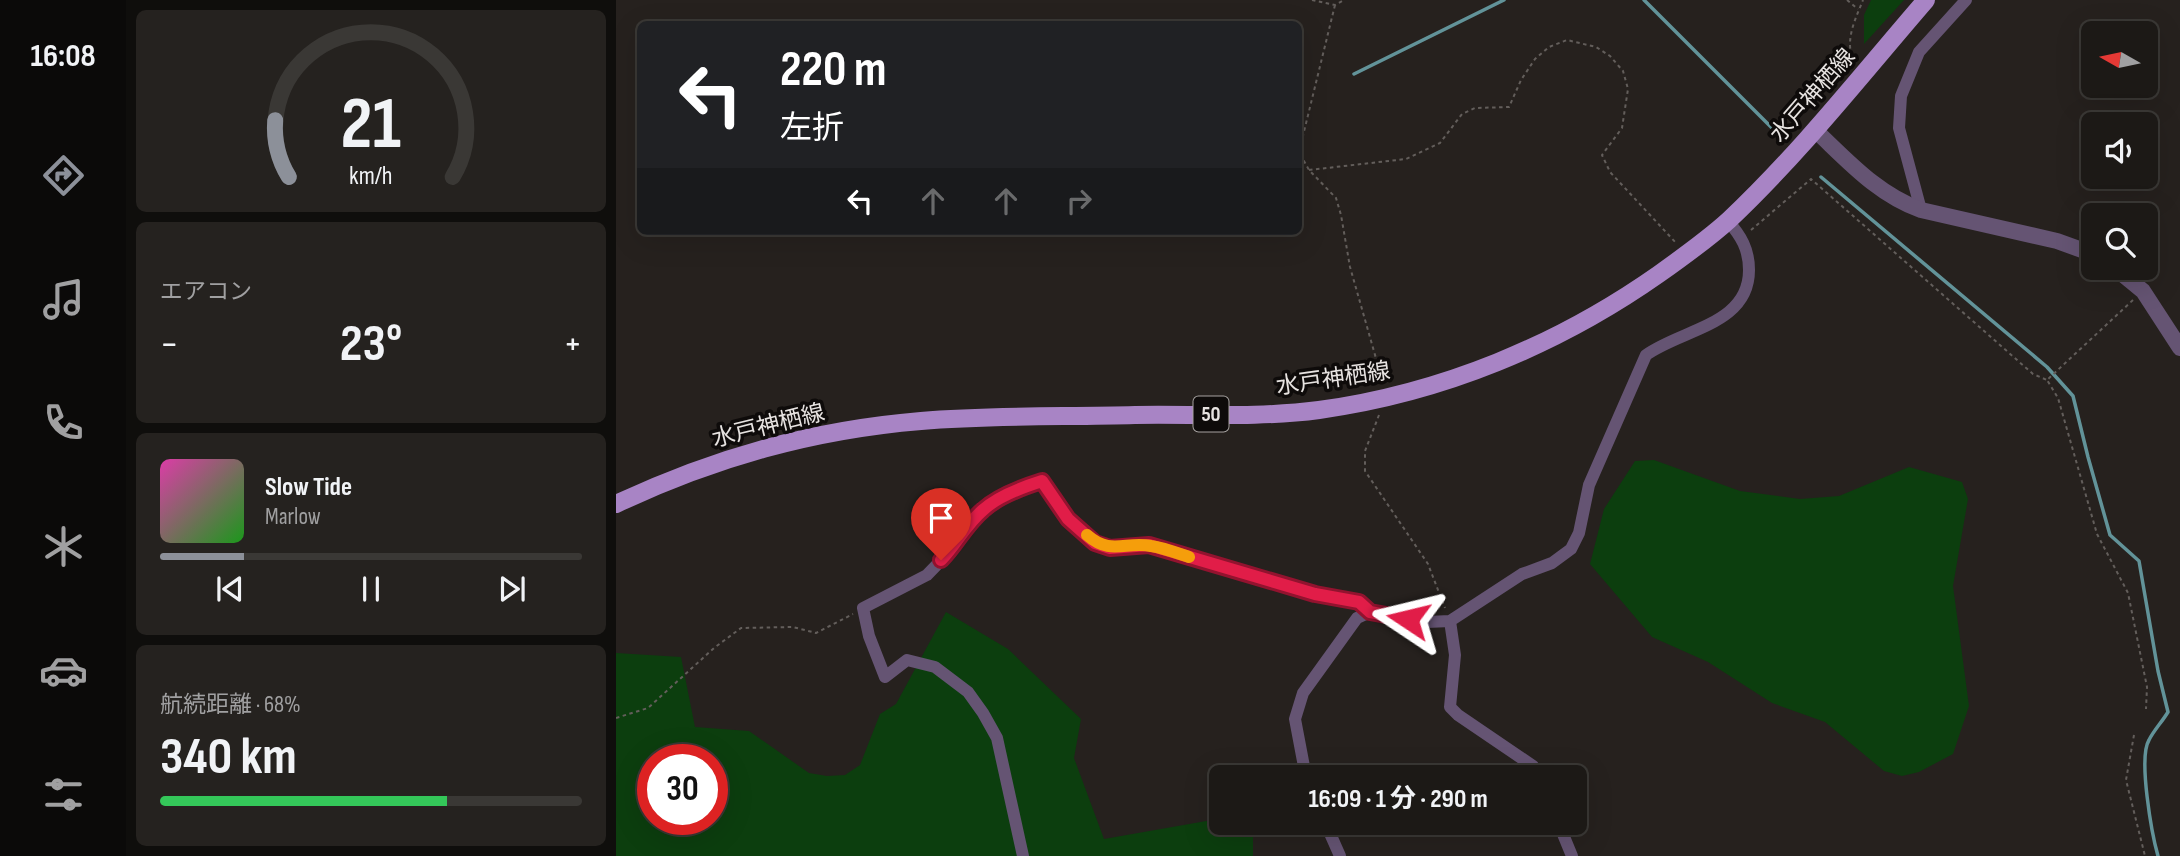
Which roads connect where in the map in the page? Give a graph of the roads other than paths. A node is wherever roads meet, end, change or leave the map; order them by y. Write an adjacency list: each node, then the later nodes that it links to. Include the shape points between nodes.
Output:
1 (1926, 0): 3 (main road, 水戸神栖線 / 50)
2 (1966, 0): 4 (street, via 1919,52 1901,96 1899,128)
3 (1815, 130): 4 (street, via 1872,184); 5 (main road, 水戸神栖線 / 50)
4 (1921, 209): 6 (street)
5 (1728, 221): 9 (main road, 水戸神栖線 / 50, via 1624,299 1565,333 1497,363 1387,397 1282,412 904,423 753,451 688,472); 11 (street, via 1749,256 1749,284 1738,306 1646,355 1589,485 1571,549 1552,563 1522,573)
6 (2081, 250)
7 (2130, 280): 8 (street, via 2143,291)
8 (2180, 348)
9 (616, 504)
10 (1370, 612): 11 (street, via 1427,622); 12 (street, via 1357,618 1303,693 1295,719); 16 (street, via 1359,602 1315,594 1149,545 1110,548 1095,543 1068,519 1042,481 983,509 927,575 863,608 885,677 907,660 935,667 968,692 983,713 997,738)
11 (1450, 621): 13 (street, via 1455,655 1450,707)
12 (1304, 765)
13 (1532, 765)
14 (1331, 835): 17 (street)
15 (1563, 835): 18 (street)
16 (1023, 856)
17 (1340, 856)
18 (1572, 856)

